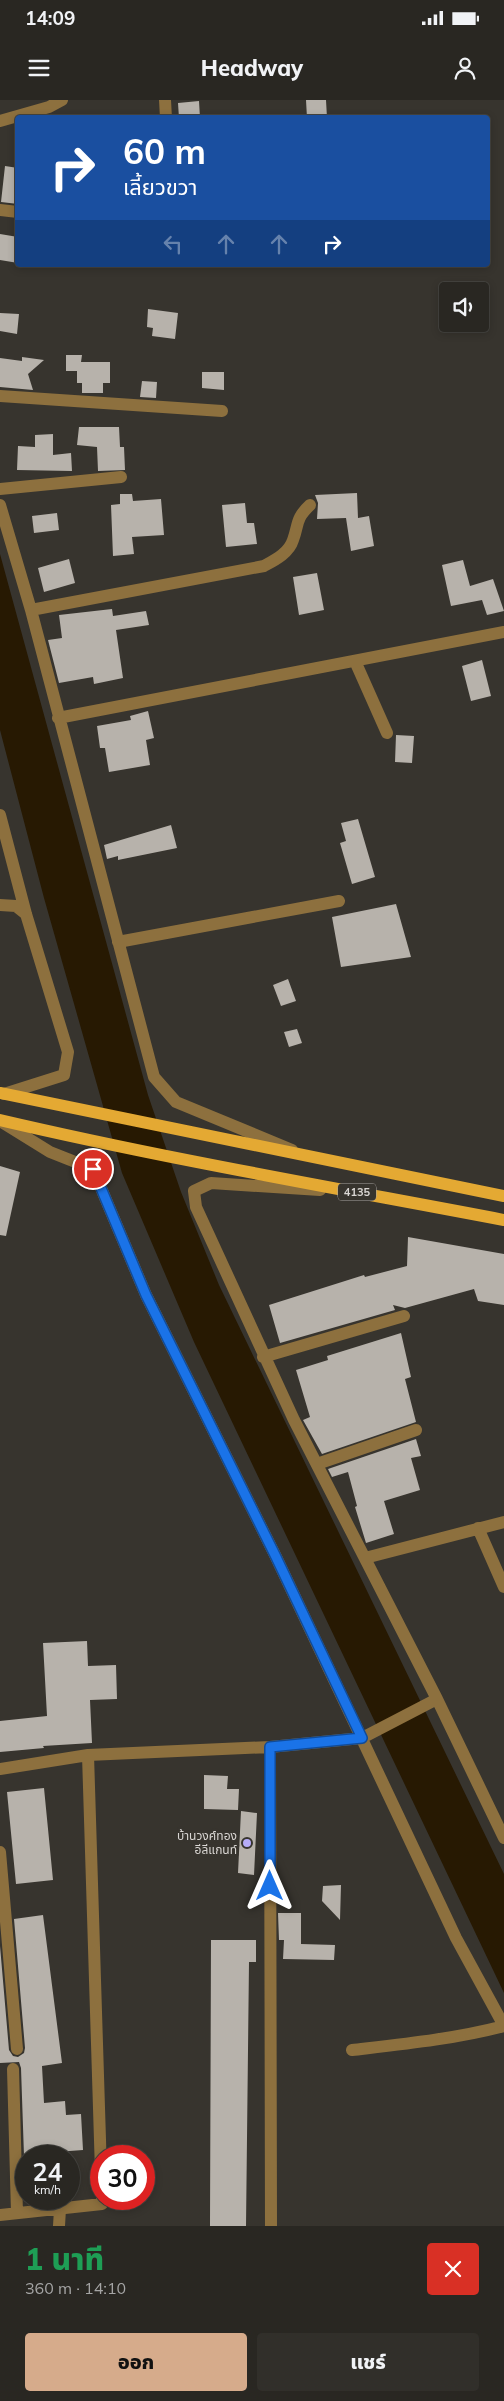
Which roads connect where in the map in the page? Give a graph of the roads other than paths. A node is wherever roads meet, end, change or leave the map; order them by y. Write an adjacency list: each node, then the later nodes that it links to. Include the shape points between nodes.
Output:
1 (62, 100): 3 (street)
2 (164, 100): 4 (street)
3 (18, 115)
4 (166, 115)
5 (15, 116): 6 (street)
6 (0, 120)
7 (0, 210): 8 (street)
8 (15, 212)
9 (0, 396): 10 (street)
10 (222, 411)
11 (121, 477): 12 (street)
12 (0, 489)
13 (310, 505): 15 (street, via 296,522 293,542 288,549 264,566)
14 (0, 506): 15 (street)
15 (31, 610): 18 (street)
16 (504, 632): 17 (street)
17 (355, 661): 18 (street); 19 (street)
18 (58, 718): 24 (street)
19 (387, 733)
20 (0, 815): 23 (street)
21 (339, 901): 24 (street)
22 (0, 904): 23 (street, via 16,906)
23 (26, 914): 25 (street, via 68,1052 64,1075)
24 (118, 942): 27 (street, via 154,1077 176,1102)
25 (2, 1093): 27 (main road, 4135)
26 (0, 1120): 28 (main road, 4135, via 210,1165); 40 (street, via 50,1152 93,1169 146,1295)
27 (310, 1157): 29 (main road, 4135)
28 (362, 1193): 30 (main road, 4135); 32 (street, via 211,1183 194,1191 196,1207)
29 (504, 1196)
30 (504, 1220)
31 (404, 1316): 32 (street)
32 (263, 1357): 34 (street)
33 (416, 1430): 34 (street)
34 (317, 1464): 37 (street)
35 (504, 1522): 36 (street)
36 (478, 1528): 37 (street); 38 (street)
37 (365, 1558): 39 (street)
38 (504, 1587)
39 (437, 1699): 40 (street); 44 (street)
40 (362, 1738): 41 (street); 46 (street, via 456,1938)
41 (270, 1747): 42 (street); 56 (street)
42 (88, 1755): 43 (street); 50 (street)
43 (0, 1769)
44 (504, 1838)
45 (0, 1852): 47 (street)
46 (504, 2026): 48 (street, via 433,2040)
47 (17, 2049)
48 (352, 2050)
49 (13, 2069): 53 (street)
50 (100, 2145)
51 (49, 2210): 53 (street)
52 (60, 2210): 55 (street)
53 (17, 2213): 54 (street)
54 (0, 2215)
55 (59, 2226)
56 (271, 2226)

